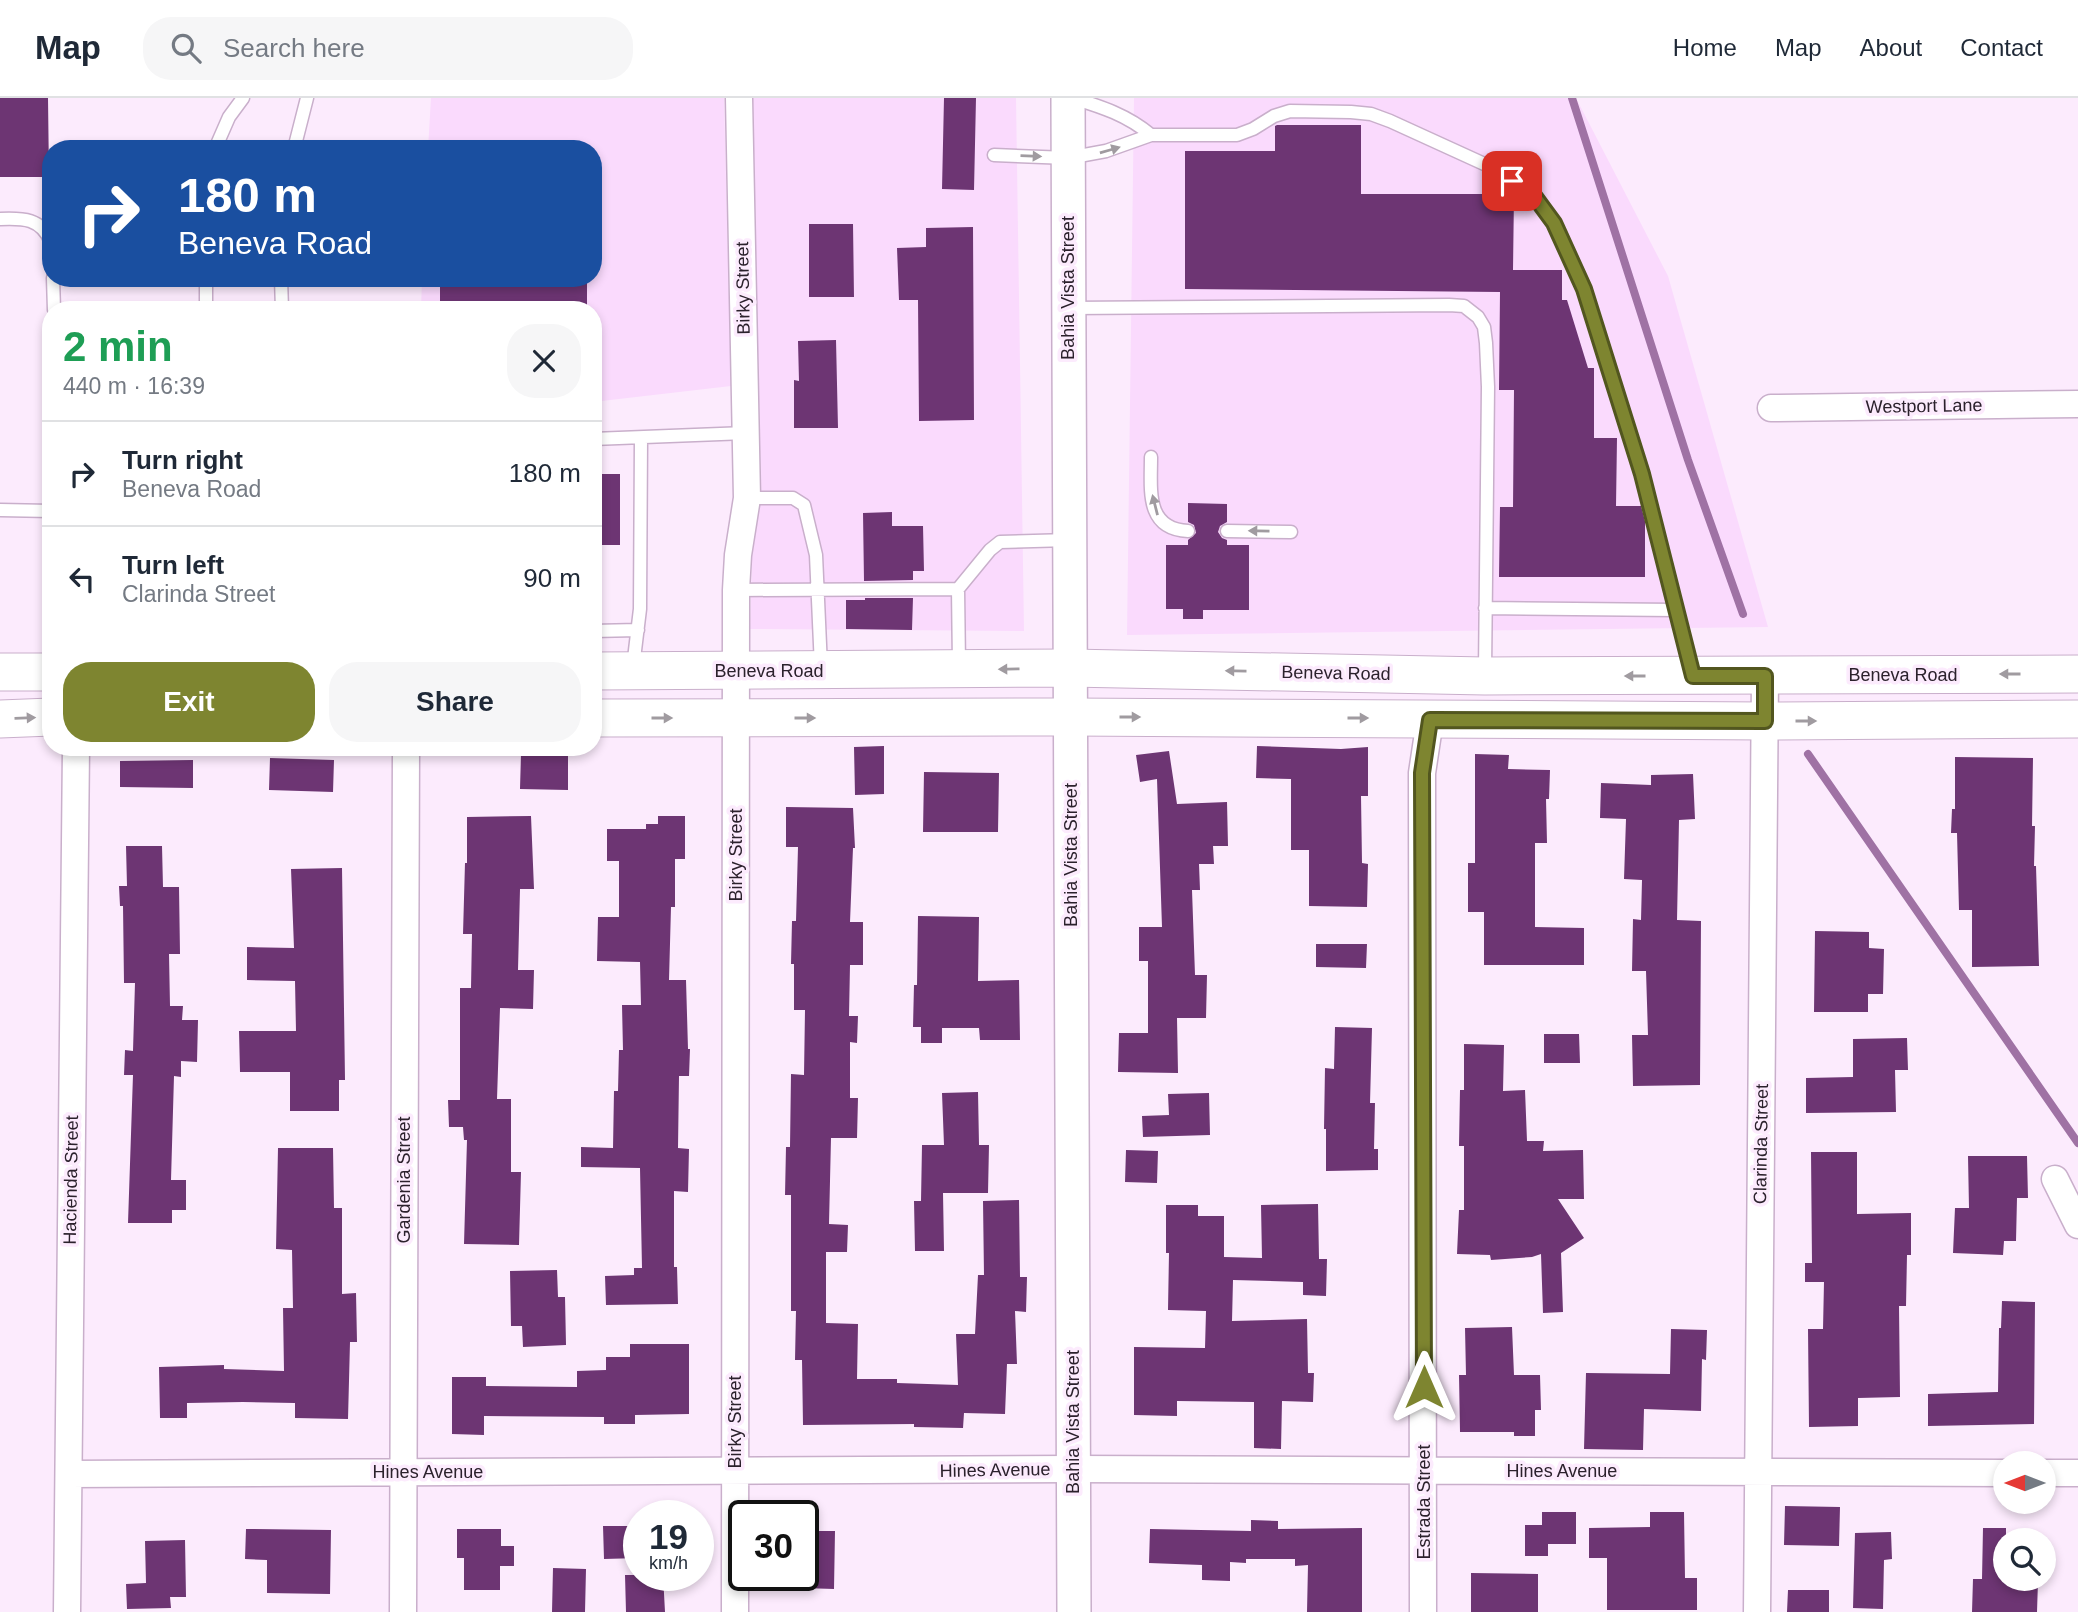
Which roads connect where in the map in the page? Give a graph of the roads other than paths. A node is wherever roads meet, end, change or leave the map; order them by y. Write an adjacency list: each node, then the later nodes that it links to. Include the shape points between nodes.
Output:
1 (243, 98): 6 (lane)
2 (307, 98): 7 (lane)
3 (739, 98): 15 (street, Birky Street)
4 (1070, 98): 5 (lane, via 1112,110); 9 (street, Bahia Vista Street)
5 (1151, 135): 9 (lane, one-way to 5); 30 (lane, via 1237,135 1290,111 1371,114 1493,169 1532,193 1554,223 1584,289 1642,474)
6 (219, 140)
7 (295, 140)
8 (994, 155): 9 (lane, one-way to 9)
9 (1068, 158): 12 (street, Bahia Vista Street)
10 (0, 219): 11 (lane, via 24,218)
11 (42, 226)
12 (1068, 308): 25 (street, Bahia Vista Street); 29 (lane, via 1450,305 1471,310 1484,327 1486,343)
13 (2078, 404): 14 (street, Westport Lane)
14 (1771, 408)
15 (746, 433): 16 (lane); 19 (street, Birky Street)
16 (641, 438): 17 (lane); 31 (lane)
17 (602, 439)
18 (1151, 457): 22 (lane, one-way to 18, via 1168,528 1158,517)
19 (747, 498): 27 (street, Birky Street); 28 (lane, via 793,498 804,505)
20 (0, 510): 21 (lane)
21 (42, 511)
22 (1188, 531)
23 (1227, 531): 24 (lane, one-way to 23)
24 (1291, 532)
25 (1070, 540): 26 (lane, via 1000,542); 33 (street, Bahia Vista Street)
26 (958, 589): 28 (lane); 34 (lane)
27 (736, 590): 28 (lane); 39 (street, Birky Street)
28 (819, 590): 35 (lane)
29 (1485, 608): 30 (lane); 42 (lane)
30 (1675, 610): 43 (lane)
31 (638, 630): 32 (lane); 38 (lane)
32 (602, 631)
33 (1070, 668): 34 (main road, Beneva Road, one-way to 34); 42 (main road, Beneva Road, one-way to 33); 46 (street, Bahia Vista Street)
34 (959, 669): 35 (main road, Beneva Road)
35 (821, 670): 39 (main road, Beneva Road)
36 (42, 671): 40 (main road)
37 (602, 671): 38 (main road, Beneva Road)
38 (633, 671): 39 (main road, Beneva Road)
39 (735, 671): 48 (street, Birky Street)
40 (0, 672)
41 (2078, 674): 44 (main road, Beneva Road, one-way to 44)
42 (1485, 676): 43 (main road, Beneva Road, one-way to 42)
43 (1693, 676): 44 (main road, Beneva Road)
44 (1765, 676): 52 (street, Clarinda Street)
45 (42, 717): 49 (main road, one-way to 45)
46 (1070, 717): 48 (main road, one-way to 46); 51 (main road, one-way to 51); 57 (street, Bahia Vista Street)
47 (602, 718): 48 (main road, one-way to 48)
48 (736, 718): 60 (street, Birky Street)
49 (0, 719)
50 (2078, 719): 52 (main road, one-way to 50)
51 (1430, 720): 52 (main road); 58 (street, Estrada Street, via 1422,773)
52 (1765, 721): 61 (street, Clarinda Street)
53 (76, 756): 65 (street, Hacienda Street)
54 (406, 756): 59 (street, Gardenia Street)
55 (2055, 1179): 56 (street)
56 (2078, 1225)
57 (1073, 1469): 58 (street, Hines Avenue); 60 (street, Hines Avenue); 69 (street, Bahia Vista Street)
58 (1424, 1470): 61 (street, Hines Avenue); 70 (street, Estrada Street)
59 (403, 1472): 60 (street, Hines Avenue); 65 (street, Hines Avenue); 67 (street, Gardenia Street)
60 (735, 1472): 68 (street, Birky Street)
61 (1757, 1472): 62 (street, Hines Avenue); 71 (street, Clarinda Street)
62 (1993, 1473)
63 (2056, 1473): 64 (street)
64 (2078, 1473)
65 (69, 1474): 66 (street, Hacienda Street)
66 (67, 1612)
67 (403, 1612)
68 (735, 1612)
69 (1074, 1612)
70 (1423, 1612)
71 (1757, 1612)

